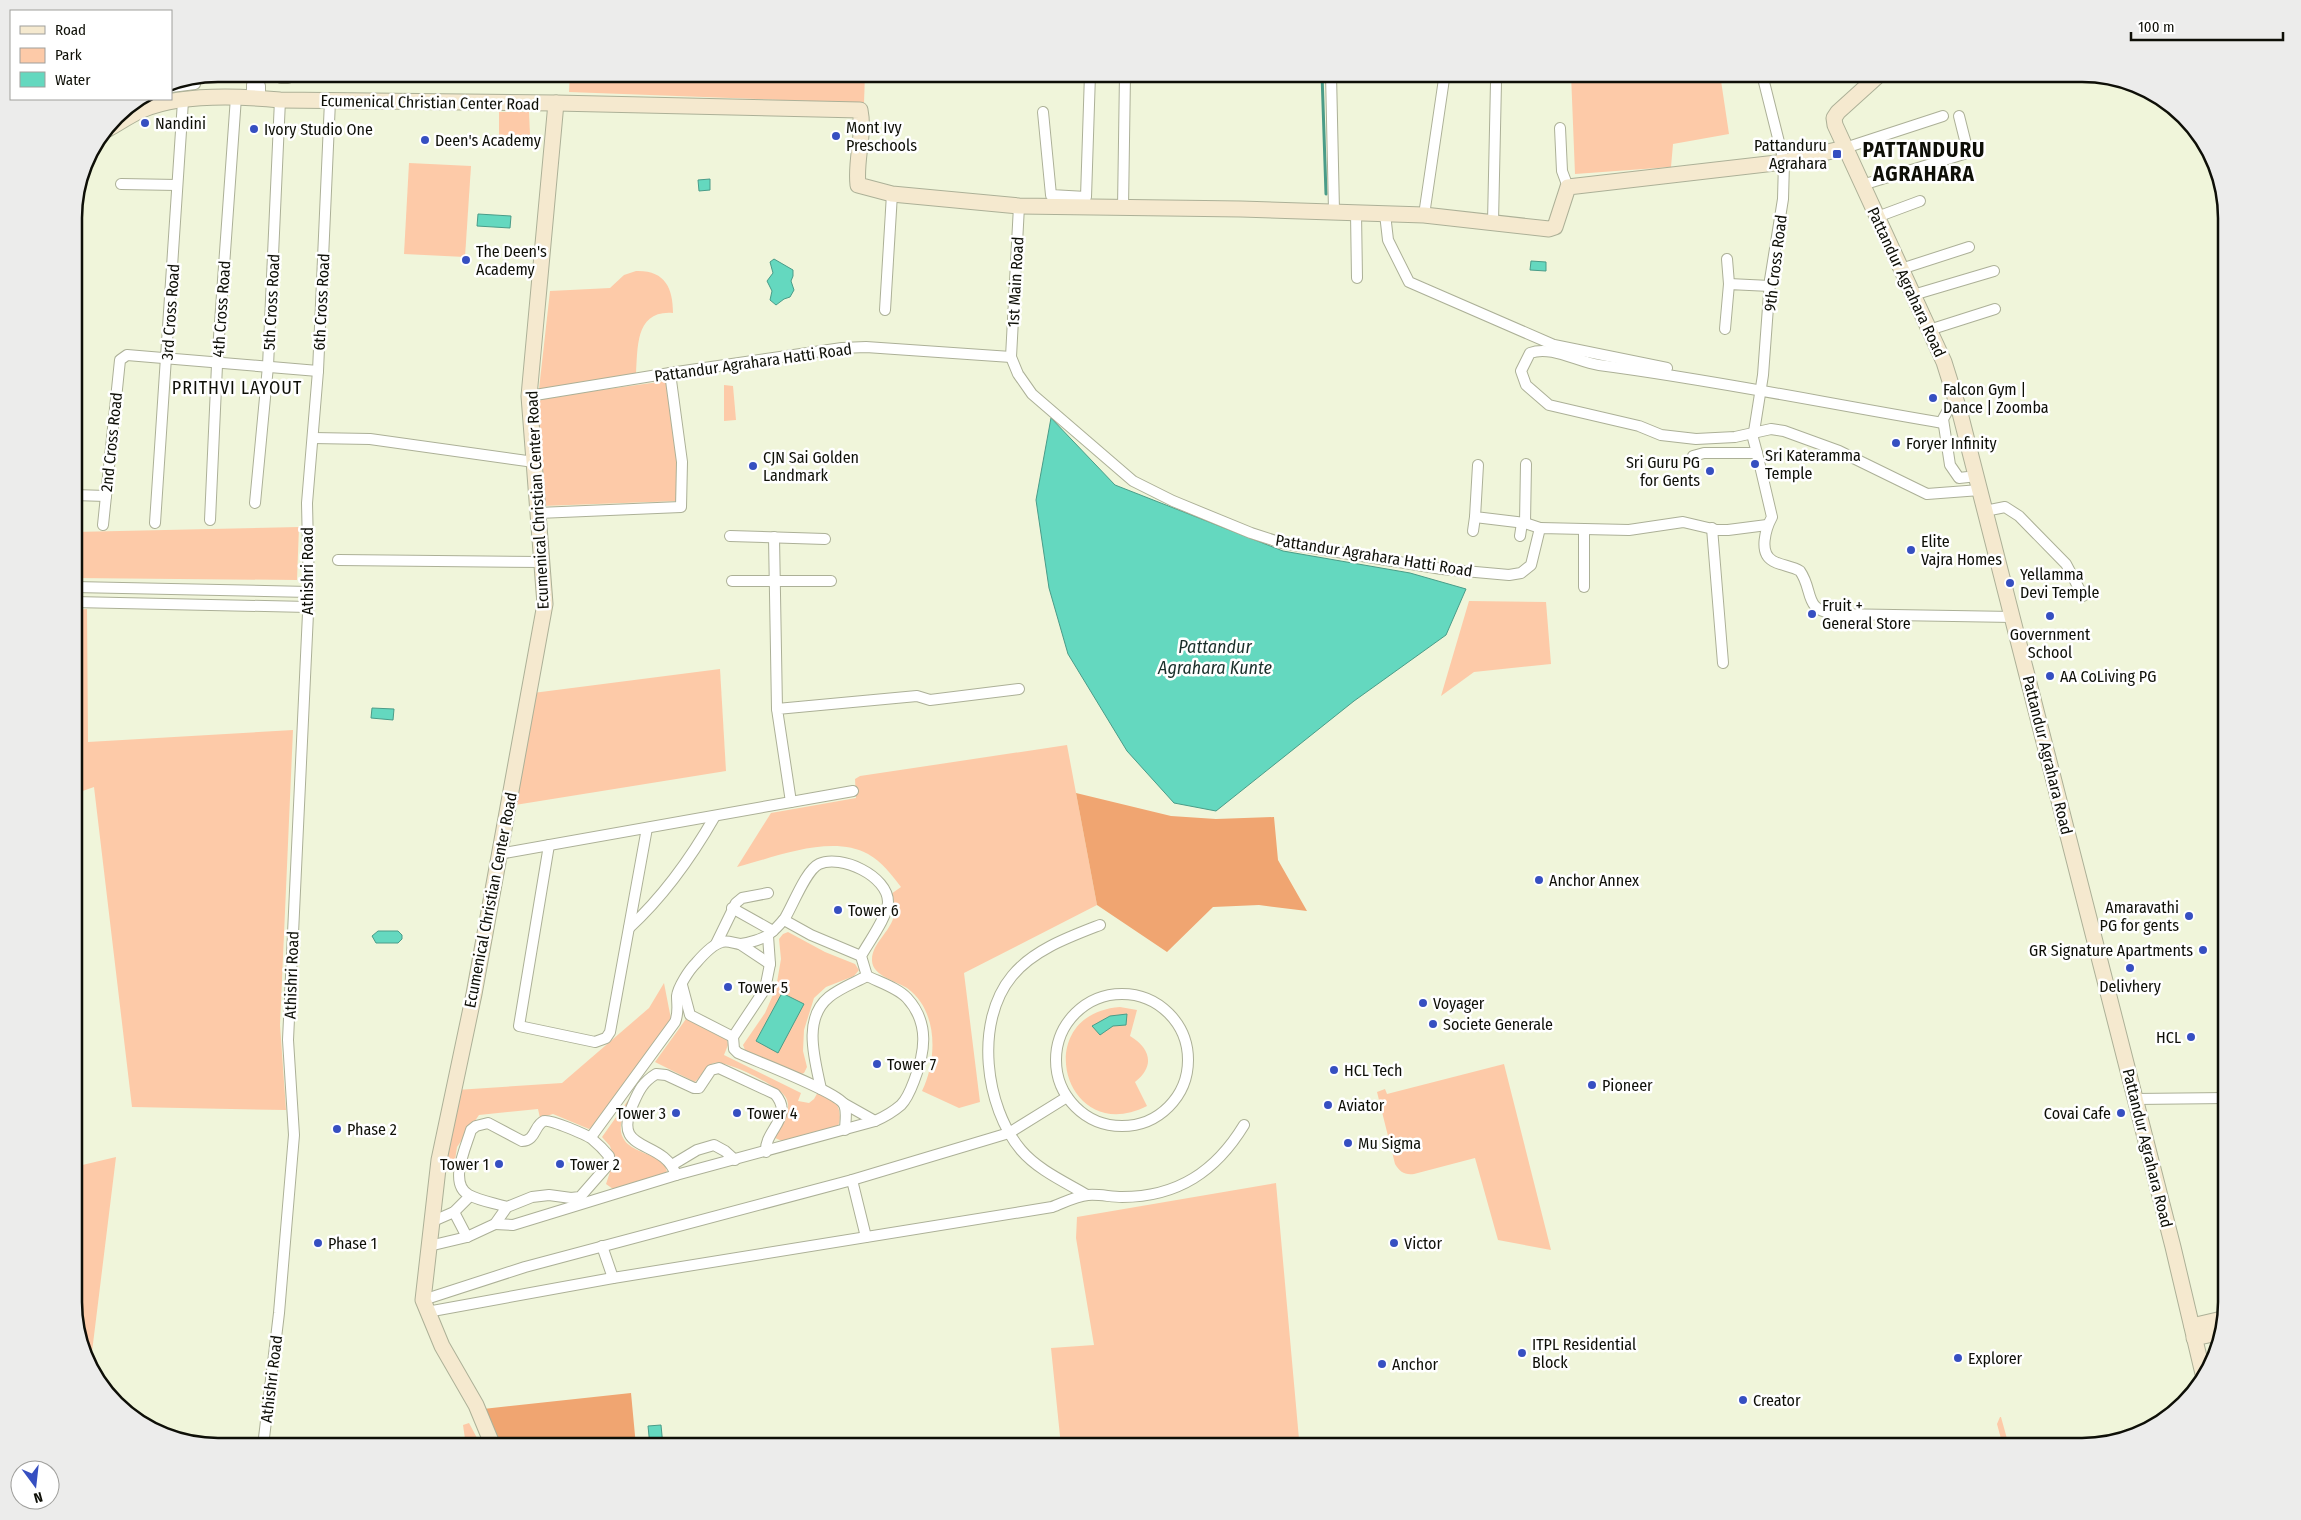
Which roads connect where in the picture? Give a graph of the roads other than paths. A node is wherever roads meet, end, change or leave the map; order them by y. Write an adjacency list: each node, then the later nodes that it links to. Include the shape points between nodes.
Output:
1 (258, 82): 11 (street)
2 (1090, 82): 28 (street, via 1086,197)
3 (1125, 82): 31 (street)
4 (1331, 82): 32 (street)
5 (1444, 82): 35 (street)
6 (1496, 82): 37 (street)
7 (1764, 82): 22 (street, 9th Cross Road)
8 (1872, 82): 21 (street, Pattandur Agrahara Road, via 1834,118)
9 (194, 85): 12 (street, 3rd Cross Road)
10 (236, 98): 11 (street, Ecumenical Christian Center Road); 12 (street, Ecumenical Christian Center Road); 52 (street, 4th Cross Road)
11 (256, 98): 13 (street, Ecumenical Christian Center Road)
12 (189, 100): 16 (street, Ecumenical Christian Center Road); 24 (street, 3rd Cross Road)
13 (280, 100): 14 (street, Ecumenical Christian Center Road); 53 (street, 5th Cross Road)
14 (330, 101): 15 (street, Ecumenical Christian Center Road); 55 (street, 6th Cross Road)
15 (556, 103): 27 (street, via 860,110 858,185); 58 (street, Ecumenical Christian Center Road)
16 (143, 105)
17 (1042, 112): 28 (street, via 1052,194)
18 (1943, 116): 21 (street)
19 (1959, 116): 25 (street, via 1968,152)
20 (1560, 128): 26 (street, via 1562,171)
21 (1845, 148): 22 (street); 25 (street, Pattandur Agrahara Road)
22 (1784, 162): 26 (street); 44 (street, 9th Cross Road, via 1784,199)
23 (122, 184): 24 (street)
24 (177, 185): 51 (street, 3rd Cross Road)
25 (1862, 185): 36 (street, Pattandur Agrahara Road)
26 (1568, 187): 37 (street, via 1555,227)
27 (892, 194): 30 (street); 47 (street)
28 (1068, 201): 30 (street); 31 (street)
29 (1920, 201): 36 (street)
30 (1019, 206): 50 (street, 1st Main Road)
31 (1123, 208): 32 (street)
32 (1334, 211): 33 (street)
33 (1356, 213): 34 (street); 42 (street)
34 (1385, 214): 35 (street); 54 (street, via 1388,240 1409,282 1554,345)
35 (1424, 215): 37 (street)
36 (1877, 217): 40 (street, Pattandur Agrahara Road)
37 (1493, 222)
38 (1969, 247): 40 (street)
39 (1727, 259): 43 (street)
40 (1901, 269): 45 (street, Pattandur Agrahara Road)
41 (1994, 272): 45 (street)
42 (1357, 278)
43 (1729, 284): 44 (street); 48 (street)
44 (1770, 286): 57 (street, 9th Cross Road, via 1764,376)
45 (1913, 294): 49 (street, Pattandur Agrahara Road)
46 (1995, 309): 49 (street)
47 (885, 310)
48 (1725, 329)
49 (1929, 330): 59 (street, Pattandur Agrahara Road)
50 (1011, 357): 56 (street, Pattandur Agrahara Hatti Road, via 842,348); 81 (street, Pattandur Agrahara Hatti Road, via 1032,394 1133,481 1251,533 1282,543 1423,566 1509,574 1521,573 1531,565)
51 (167, 358): 52 (street); 70 (street, 2nd Cross Road, via 127,355 120,360); 77 (street, 3rd Cross Road)
52 (218, 362): 53 (street); 76 (street, 4th Cross Road)
53 (268, 366): 55 (street); 72 (street, 5th Cross Road)
54 (1673, 369)
55 (318, 371): 62 (street, 6th Cross Road)
56 (670, 373): 58 (street, Pattandur Agrahara Hatti Road); 74 (street, via 682,462 681,507)
57 (1760, 391): 60 (street); 61 (street, 9th Cross Road); 61 (street, via 1587,363 1544,350 1530,353 1521,371 1526,385 1549,405 1639,426 1661,435 1696,439 1735,437)
58 (529, 396): 65 (street, Ecumenical Christian Center Road)
59 (1958, 404): 60 (street, via 1948,410); 68 (street, Pattandur Agrahara Road)
60 (1943, 423): 68 (street, via 1950,465 1959,478)
61 (1753, 432): 63 (street, 9th Cross Road); 68 (street, via 1784,431 1840,451 1927,494)
62 (313, 438): 65 (street, via 370,439); 71 (street, 6th Cross Road)
63 (1757, 453): 64 (street); 80 (street, 9th Cross Road, via 1772,517)
64 (1693, 456)
65 (534, 462): 74 (street, Ecumenical Christian Center Road)
66 (1526, 464): 78 (street)
67 (1478, 465): 75 (street)
68 (1978, 483): 73 (street, Pattandur Agrahara Road)
69 (83, 495): 70 (street)
70 (106, 496): 79 (street, 2nd Cross Road)
71 (307, 503): 96 (street, Athishri Road)
72 (255, 504)
73 (1986, 511): 97 (street, via 2005,507 2019,516 2066,564); 100 (street, Pattandur Agrahara Road)
74 (538, 513): 90 (street, Ecumenical Christian Center Road)
75 (1475, 517): 78 (street); 84 (street)
76 (210, 520)
77 (155, 523)
78 (1523, 523): 81 (street); 86 (street)
79 (103, 525)
80 (1767, 525): 82 (street, via 1741,529); 100 (street, via 1765,545 1768,556 1774,562 1800,571 1811,602 1820,611 1834,614)
81 (1540, 528): 83 (street)
82 (1712, 528): 83 (street, via 1676,522 1640,530); 101 (street)
83 (1584, 530): 95 (street)
84 (1473, 531)
85 (730, 536): 87 (street)
86 (1520, 536)
87 (774, 537): 88 (street); 92 (street)
88 (825, 539)
89 (338, 560): 90 (street)
90 (543, 562): 109 (street, Ecumenical Christian Center Road, via 545,604)
91 (732, 581): 92 (street)
92 (774, 581): 93 (street); 103 (street)
93 (831, 582)
94 (83, 587): 96 (street)
95 (1584, 587)
96 (309, 592): 99 (street, Athishri Road)
97 (2083, 596)
98 (83, 602): 99 (street)
99 (308, 607): 155 (street, Athishri Road, via 288,1040 294,1135 279,1313)
100 (2012, 617): 127 (street, Pattandur Agrahara Road)
101 (1722, 663)
102 (1019, 689): 103 (street, via 930,700 917,696)
103 (777, 709): 105 (street)
104 (853, 791): 105 (street)
105 (792, 802): 106 (street)
106 (715, 816): 107 (street); 114 (street, via 683,868 651,908)
107 (647, 828): 108 (street); 114 (street)
108 (549, 846): 109 (street); 114 (street, via 519,1026 596,1042 606,1038 610,1032)
109 (499, 854): 143 (street, Ecumenical Christian Center Road, via 439,1160)
110 (768, 893): 111 (street, via 742,898)
111 (732, 908): 115 (street); 116 (street)
112 (784, 920): 115 (street); 118 (street); 118 (street, via 818,864 831,860 867,872 886,892 888,902 886,912)
113 (1100, 926): 133 (street, via 1033,956 1011,976 997,1002 989,1045 989,1069 992,1093)
114 (629, 928)
115 (770, 933): 117 (street); 119 (street)
116 (716, 944): 117 (street, via 731,941); 121 (street, via 694,964)
117 (740, 944): 119 (street)
118 (861, 956): 120 (street)
119 (770, 964): 122 (street, via 765,989)
120 (867, 976): 125 (street, via 828,998 814,1018 812,1046); 130 (street, via 906,997 917,1011 925,1046 922,1061 902,1104)
121 (682, 985): 122 (street, via 690,1015); 123 (street, via 677,993 675,1022)
122 (733, 1037): 125 (street, via 732,1044 738,1053)
123 (643, 1065): 124 (street); 134 (street)
124 (656, 1074): 135 (street, via 699,1088 711,1070 720,1068 775,1094 782,1108); 137 (street, via 641,1086 626,1127 632,1139 666,1158)
125 (821, 1089): 129 (street)
126 (1067, 1097): 126 (street, via 1058,1078 1055,1058 1068,1021 1083,1006 1101,997 1141,996 1160,1005 1174,1018 1185,1037 1189,1058 1186,1079 1177,1098 1162,1113 1142,1123 1121,1126 1100,1122 1081,1112); 133 (street)
127 (2135, 1098): 128 (street); 152 (street, Pattandur Agrahara Road)
128 (2218, 1098)
129 (843, 1103): 130 (street); 132 (street, via 846,1109)
130 (875, 1121): 132 (street)
131 (1244, 1125): 139 (street, via 1223,1156 1178,1186 1146,1195)
132 (845, 1130): 135 (street)
133 (1009, 1133): 138 (street); 139 (street, via 1036,1165)
134 (591, 1137): 140 (street, via 549,1121 541,1124 532,1138 526,1141 488,1123 476,1126 471,1130 459,1172 461,1186); 141 (street, via 605,1151 609,1161 584,1194 576,1198 539,1196)
135 (766, 1152): 136 (street)
136 (735, 1160): 137 (street); 137 (street, via 725,1150 714,1145 706,1146)
137 (674, 1170): 144 (street, via 513,1224)
138 (852, 1180): 146 (street); 148 (street)
139 (1087, 1195): 146 (street, via 1052,1207)
140 (470, 1196): 141 (street); 142 (street)
141 (507, 1207): 144 (street)
142 (454, 1212): 143 (street); 145 (street)
143 (431, 1222): 147 (street, Ecumenical Christian Center Road)
144 (495, 1224): 145 (street)
145 (467, 1237): 147 (street)
146 (866, 1237): 149 (street)
147 (429, 1246): 150 (street, Ecumenical Christian Center Road)
148 (602, 1246): 149 (street); 150 (street, via 525,1267)
149 (613, 1278): 150 (street)
150 (425, 1306): 156 (street, via 442,1346 476,1405)
151 (2217, 1322): 152 (street)
152 (2193, 1332): 153 (street); 154 (street, Pattandur Agrahara Road)
153 (2215, 1333)
154 (2202, 1368)
155 (264, 1438)
156 (489, 1438)

